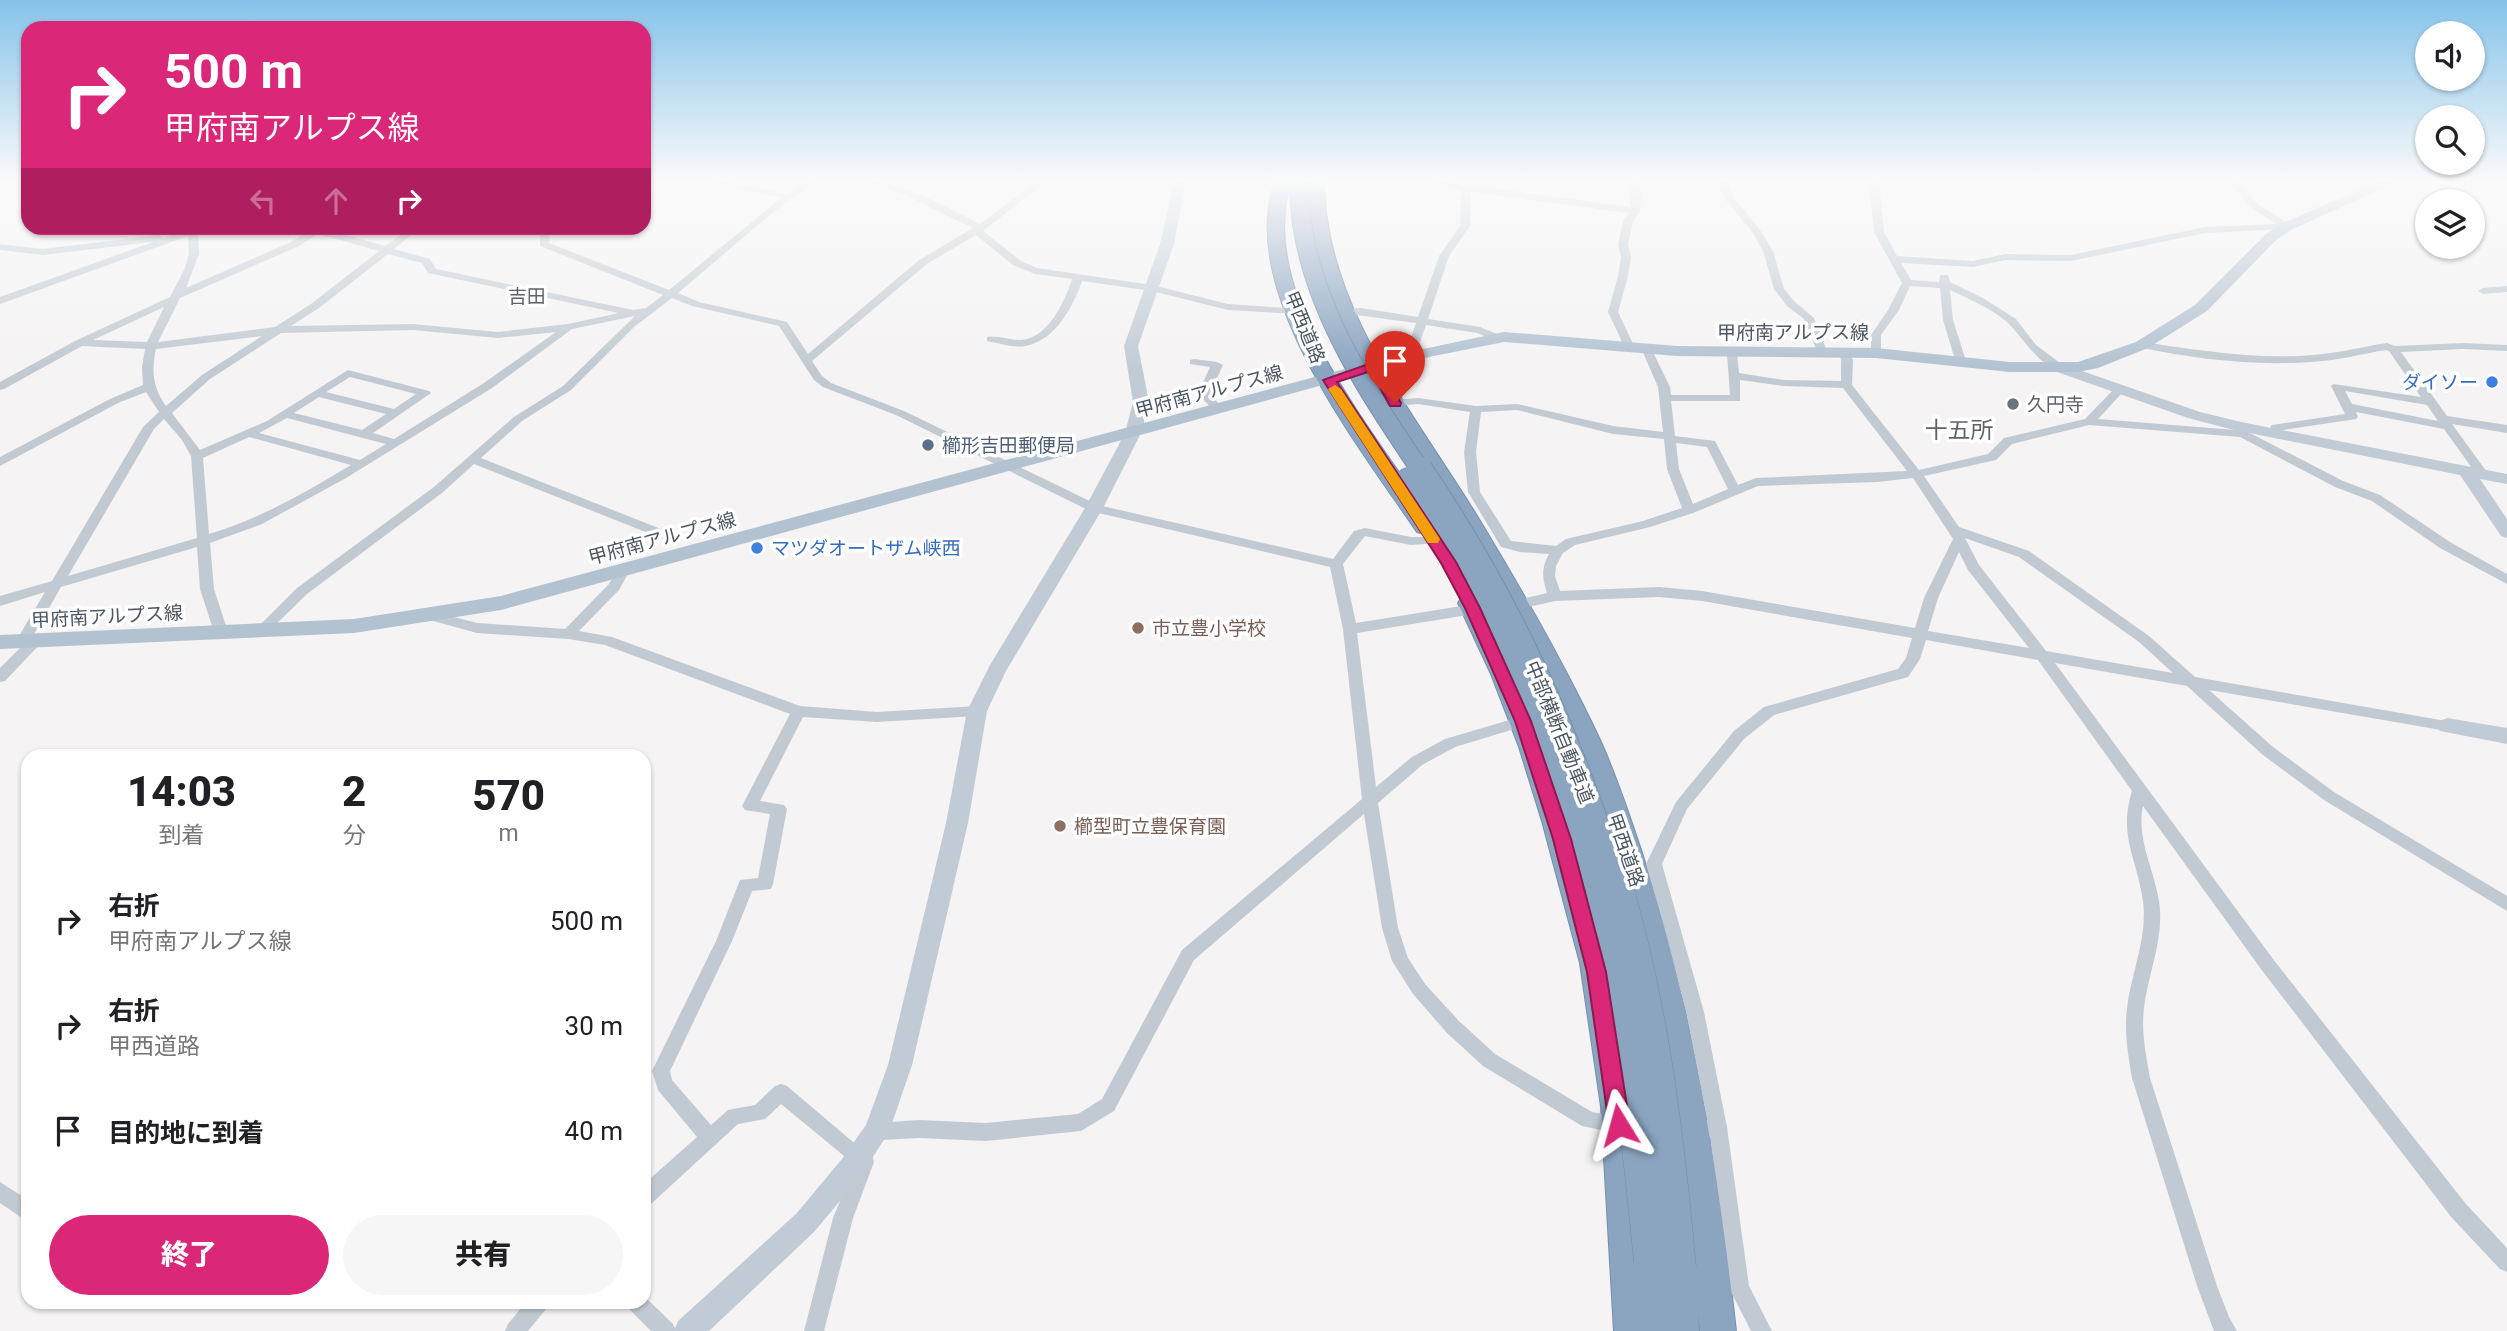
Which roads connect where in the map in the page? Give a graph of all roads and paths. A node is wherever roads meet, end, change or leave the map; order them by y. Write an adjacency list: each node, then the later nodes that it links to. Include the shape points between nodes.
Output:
1 (94, 244): 22 (street, via 43,251)
2 (156, 244): 34 (street)
3 (194, 244): 33 (street)
4 (292, 244): 33 (street)
5 (368, 244): 23 (street)
6 (394, 244): 23 (street)
7 (544, 244): 32 (street)
8 (728, 244): 32 (street)
9 (953, 244): 55 (street, via 923,262)
10 (997, 244): 26 (street, via 1025,267)
11 (1166, 244): 29 (street)
12 (1277, 244): 36 (highway, 甲西道路)
13 (1290, 244): 146 (highway, 中部横断自動車道, bridge, via 1304,296 1349,386 1493,624 1563,793 1612,966 1628,1059 1650,1261)
14 (1307, 244): 147 (highway, 中部横断自動車道, bridge, via 1321,295 1349,355 1468,541 1512,620 1598,828 1639,968 1657,1061 1680,1268)
15 (1322, 244): 37 (highway, 甲西道路)
16 (1452, 244): 39 (street)
17 (1624, 244): 48 (street, via 1623,276 1613,312)
18 (1764, 244): 53 (street, via 1779,289 1809,318)
19 (1885, 244): 24 (street)
20 (2137, 244): 25 (street, via 2071,258)
21 (2264, 244): 45 (main road, 甲府南アルプス線, via 2201,308)
22 (0, 247)
23 (387, 250): 38 (street, via 426,261 432,271); 41 (street)
24 (1893, 259): 25 (street); 27 (street)
25 (1938, 263): 28 (street)
26 (1078, 277): 29 (street); 43 (street, via 1065,309 1032,342)
27 (1907, 283): 28 (street); 52 (street, via 1891,314 1876,330)
28 (1945, 284): 56 (street, via 1948,320); 59 (street, via 2012,321 2032,347)
29 (1152, 288): 36 (street, via 1228,307); 82 (street, via 1131,346 1141,402)
30 (2507, 289): 31 (street)
31 (2483, 290)
32 (670, 294): 35 (street); 55 (street, via 783,324)
33 (175, 297): 44 (street); 46 (street)
34 (0, 301)
35 (649, 310): 38 (street); 87 (street, via 578,379 518,419)
36 (1296, 311): 61 (highway, 甲西道路)
37 (1346, 311): 39 (street); 58 (highway, 甲西道路)
38 (634, 313): 40 (street)
39 (1422, 321): 42 (street, via 1480,330); 54 (street)
40 (568, 327): 41 (street, via 498,335 413,327); 85 (street, via 487,387)
41 (279, 330): 46 (street); 73 (street, via 206,377)
42 (1498, 338): 48 (main road, 甲府南アルプス線); 54 (main road, 甲府南アルプス線)
43 (991, 339)
44 (79, 343): 46 (street); 64 (street)
45 (2142, 345): 49 (street, via 2284,359 2312,359 2387,346); 59 (main road, 甲府南アルプス線, via 2092,364)
46 (152, 347): 63 (street)
47 (2507, 348): 49 (street)
48 (1638, 349): 50 (main road, 甲府南アルプス線); 67 (street, via 1664,387)
49 (2393, 349): 68 (street)
50 (1732, 353): 53 (main road, 甲府南アルプス線); 60 (street)
51 (1844, 353): 52 (main road, 甲府南アルプス線); 53 (main road, 甲府南アルプス線); 62 (street)
52 (1876, 353): 56 (main road, 甲府南アルプス線)
53 (1823, 354)
54 (1410, 356): 58 (main road, 甲府南アルプス線)
55 (807, 360): 90 (street, via 827,386 900,413)
56 (1960, 361): 59 (main road, 甲府南アルプス線)
57 (1194, 362): 72 (street, via 1217,365 1204,394)
58 (1374, 366): 61 (main road, 甲府南アルプス線); 69 (highway, 甲西道路)
59 (2062, 369): 65 (street)
60 (1736, 376): 62 (street); 67 (street, via 1736,399)
61 (1329, 380): 72 (main road, 甲府南アルプス線); 100 (highway, 甲西道路)
62 (1846, 385): 92 (street)
63 (149, 386): 73 (street); 88 (street)
64 (0, 387)
65 (2119, 390): 76 (street); 79 (street)
66 (317, 393): 74 (street); 74 (street, via 348,373 425,393); 75 (street)
67 (1666, 398): 84 (street)
68 (2431, 402): 70 (street, via 2336,386); 77 (street)
69 (1395, 403): 71 (street, via 1418,401); 109 (highway, 甲西道路)
70 (2348, 407): 77 (street); 83 (street, via 2353,417 2277,427)
71 (1476, 409): 84 (street, via 1517,407); 102 (street, via 1470,452 1474,492 1506,544)
72 (1219, 410): 82 (main road, 甲府南アルプス線)
73 (166, 413): 86 (street, via 191,441); 106 (street, via 149,426 125,463)
74 (395, 413): 81 (street)
75 (285, 414): 80 (street); 81 (street)
76 (2089, 422): 79 (street); 92 (street, via 2008,441 1992,457)
77 (2446, 423): 78 (street); 91 (street)
78 (2507, 429)
79 (2241, 430): 83 (street); 105 (street, via 2339,484 2376,498)
80 (247, 433): 86 (street); 89 (street)
81 (366, 433): 85 (street)
82 (1133, 433): 90 (main road, 甲府南アルプス線); 95 (street)
83 (2279, 434): 91 (street)
84 (1670, 438): 94 (street, via 1711,444); 96 (street, via 1673,469)
85 (396, 443): 89 (street)
86 (197, 456): 101 (street)
87 (472, 459): 97 (street); 113 (street, via 438,490 302,591)
88 (0, 462)
89 (361, 464): 101 (street, via 265,519)
90 (1009, 466): 95 (street); 104 (main road, 甲府南アルプス線)
91 (2475, 473): 93 (street); 98 (street)
92 (1916, 474): 94 (street, via 1756,482); 99 (street)
93 (2507, 479)
94 (1734, 491): 96 (street)
95 (1094, 508): 103 (street); 123 (street)
96 (1689, 510): 102 (street, via 1571,542)
97 (657, 532)
98 (2507, 532)
99 (1957, 535): 115 (street); 119 (street, via 1973,568); 121 (street, via 2024,554 2144,639)
100 (1434, 540): 103 (street, via 1411,541 1366,532 1358,534); 110 (highway, 甲西道路)
101 (202, 541): 106 (street); 114 (street, via 207,589)
102 (1558, 550): 107 (street, via 1548,576)
103 (1336, 564): 112 (street)
104 (623, 570): 111 (main road, 甲府南アルプス線, via 501,603); 116 (street, via 614,587)
105 (2507, 580)
106 (56, 585): 108 (street); 117 (street)
107 (1555, 596): 109 (street); 115 (street, via 1670,593)
108 (0, 601)
109 (1520, 605): 110 (street); 131 (highway, 甲西道路, via 1590,748 1642,897)
110 (1472, 608): 112 (street); 124 (highway, 甲西道路)
111 (431, 616): 113 (main road, 甲府南アルプス線, via 354,626); 116 (street, via 477,628)
112 (1350, 629): 128 (street)
113 (262, 630): 114 (main road, 甲府南アルプス線)
114 (222, 632): 117 (main road, 甲府南アルプス線)
115 (1920, 633): 119 (street); 131 (street, via 1913,659 1903,673 1769,711 1739,735 1681,806 1654,864 1695,1012)
116 (568, 634): 122 (street, via 631,648)
117 (30, 641): 118 (main road, 甲府南アルプス線); 120 (street)
118 (0, 642)
119 (2041, 654): 121 (street); 127 (street)
120 (0, 677)
121 (2186, 679): 125 (street); 129 (street, via 2268,751 2329,796)
122 (799, 711): 123 (street, via 877,717); 133 (street, via 750,806 779,809 765,884 746,885 661,1071 664,1084)
123 (977, 712): 132 (street, via 957,823 900,1065)
124 (1523, 721): 128 (street, via 1450,743 1417,761); 130 (highway, 甲西道路, via 1562,839 1597,972)
125 (2447, 726): 126 (street)
126 (2507, 736)
127 (2139, 792): 138 (street, via 2451,1201); 150 (street, via 2133,818 2152,923 2135,1010 2136,1049 2141,1078 2199,1260)
128 (1370, 801): 130 (street, via 1390,928 1400,961 1419,989 1489,1059 1589,1120); 132 (street, via 1188,955 1108,1105 1081,1122 985,1132)
129 (2507, 904)
130 (1619, 1125): 131 (street); 145 (highway, 甲西道路)
131 (1706, 1129): 148 (highway, 甲西道路); 149 (street, via 1739,1288)
132 (876, 1132): 134 (street); 144 (street, via 843,1218)
133 (708, 1136): 134 (street, via 734,1116 759,1113 781,1092); 135 (street)
134 (858, 1157): 143 (street, via 805,1223)
135 (651, 1190)
136 (0, 1191): 137 (street)
137 (21, 1207)
138 (2507, 1262)
139 (534, 1309): 141 (street)
140 (643, 1309): 142 (street)
141 (515, 1331)
142 (666, 1331)
143 (688, 1331)
144 (814, 1331)
145 (1632, 1331)
146 (1652, 1331)
147 (1681, 1331)
148 (1717, 1331)
149 (1762, 1331)
150 (2227, 1331)

